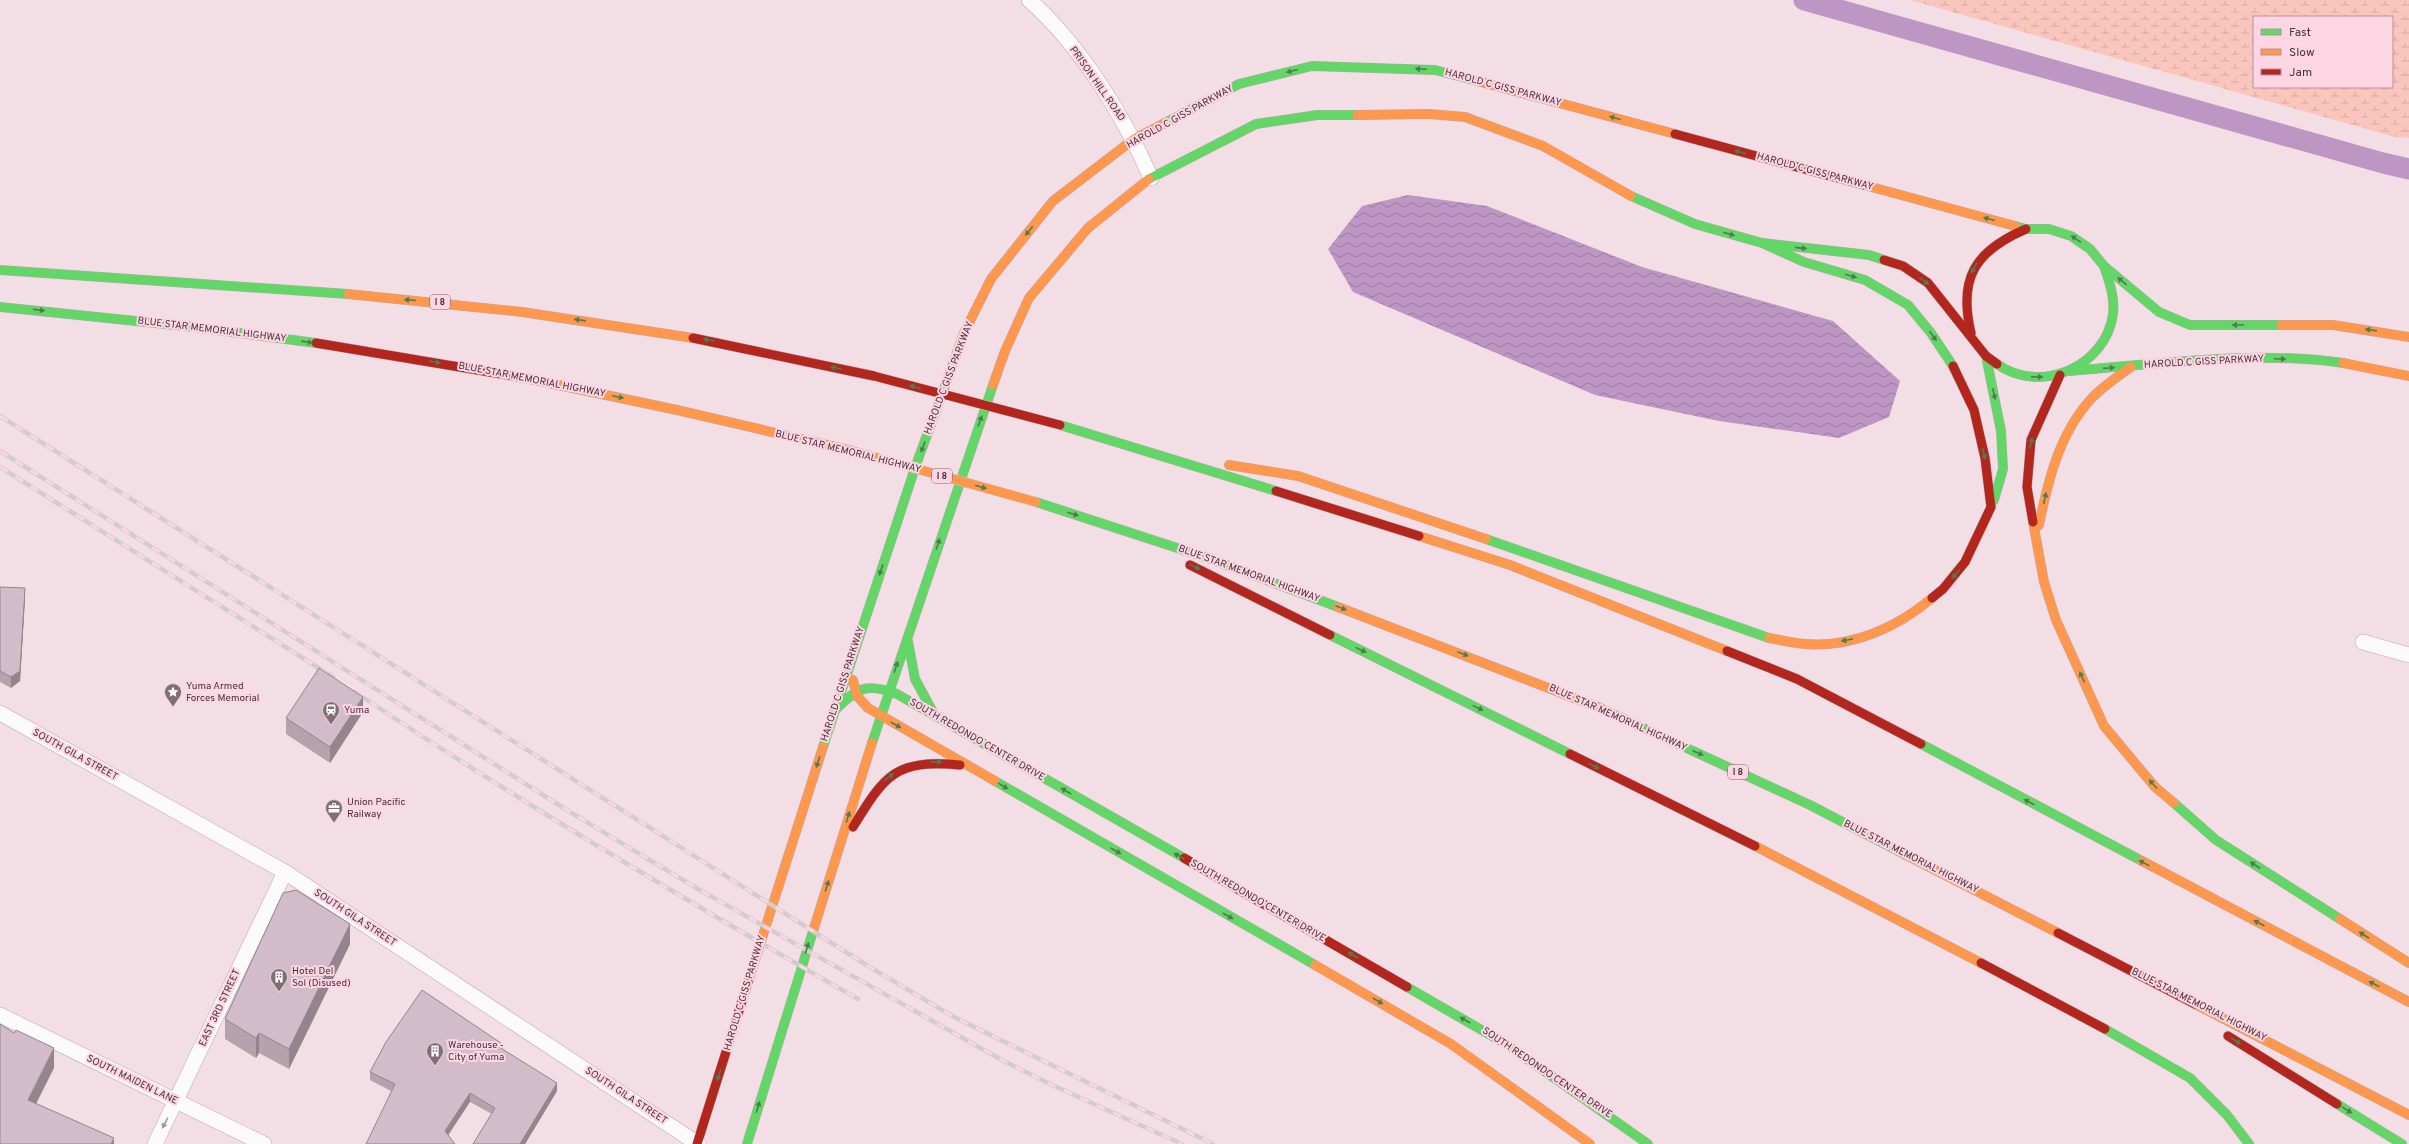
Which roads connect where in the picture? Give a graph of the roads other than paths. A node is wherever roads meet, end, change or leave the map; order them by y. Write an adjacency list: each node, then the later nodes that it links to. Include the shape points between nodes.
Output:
1 (1029, 0): 2 (street, PRISON HILL ROAD, via 1080,58)
2 (1134, 139): 3 (street, PRISON HILL ROAD); 4 (main road, HAROLD C GISS PARKWAY, one-way to 2, via 1435,70 1312,66 1239,84); 22 (main road, HAROLD C GISS PARKWAY, one-way to 22, via 1053,201 991,279 964,333 916,465)
3 (1151, 178): 5 (main road, HAROLD C GISS PARKWAY, one-way to 5, via 1256,124 1317,115 1429,114 1465,117 1543,146 1620,191 1695,224); 20 (main road, HAROLD C GISS PARKWAY, one-way to 3, via 1005,351 1029,298 1088,228)
4 (2026, 229): 6 (main road, HAROLD C GISS PARKWAY, one-way to 4, via 2090,248 2071,236 2049,229); 9 (main road, HAROLD C GISS PARKWAY, one-way to 9, via 2004,237 1986,251 1972,269 1965,292 1965,315)
5 (1762, 243): 9 (main road, HAROLD C GISS PARKWAY, one-way to 9, via 1869,255 1902,266 1928,283); 17 (main road, one-way to 17, via 1804,262 1865,280 1908,305 1956,369 1974,410 1985,458)
6 (2104, 266): 10 (main road, HAROLD C GISS PARKWAY, one-way to 6, via 2333,325 2190,325 2159,312); 13 (main road, HAROLD C GISS PARKWAY, via 2112,289 2111,320 2105,337 2090,357)
7 (1, 270): 16 (main road, I 8, one-way to 7, bridge, via 874,376 712,341 515,311 398,298)
8 (0, 307): 18 (main road, BLUE STAR MEMORIAL HIGHWAY / I 8, one-way to 18, bridge, via 216,328 388,354 609,395 849,450)
9 (1972, 337): 11 (main road, HAROLD C GISS PARKWAY)
10 (2409, 337)
11 (1986, 356): 14 (main road, HAROLD C GISS PARKWAY, one-way to 14, via 2004,369 2025,377); 17 (main road, one-way to 17, via 2001,431 2003,469)
12 (2131, 367): 13 (main road, HAROLD C GISS PARKWAY, one-way to 12); 15 (main road, HAROLD C GISS PARKWAY, one-way to 15, via 2249,358 2319,360); 19 (main road, one-way to 12, via 2056,458 2071,427 2090,399)
13 (2070, 371): 14 (main road, HAROLD C GISS PARKWAY)
14 (2060, 375): 19 (main road, one-way to 14, via 2027,487 2029,452 2038,423)
15 (2409, 376)
16 (1157, 453): 17 (main road, one-way to 16, via 1966,562 1943,590 1913,614 1874,634 1844,641 1807,644 1768,638 1510,546 1298,476); 35 (main road, I 8, one-way to 16, via 1797,680 1510,565)
17 (1991, 507)
18 (1110, 525): 33 (main road, BLUE STAR MEMORIAL HIGHWAY / I 8, one-way to 33, via 1208,558 1578,698 1810,805); 47 (main road, one-way to 47, via 1818,877 2146,1051 2190,1078 2227,1115)
19 (2037, 536): 34 (main road, one-way to 19, via 2216,840 2155,787 2104,726 2056,620 2044,582)
20 (908, 633): 24 (main road, HAROLD C GISS PARKWAY, one-way to 20); 28 (main road, via 910,666 916,686)
21 (2363, 642): 23 (street)
22 (854, 651): 25 (main road, via 853,681); 26 (main road, HAROLD C GISS PARKWAY)
23 (2409, 655)
24 (888, 690): 25 (main road, SOUTH REDONDO CENTER DRIVE, via 873,688 860,689); 28 (main road, SOUTH REDONDO CENTER DRIVE); 29 (main road, HAROLD C GISS PARKWAY)
25 (856, 692): 26 (main road, SOUTH REDONDO CENTER DRIVE); 29 (main road, via 868,708)
26 (834, 711): 43 (main road, HAROLD C GISS PARKWAY, one-way to 43)
27 (0, 713): 32 (street, SOUTH GILA STREET)
28 (934, 714): 46 (main road, SOUTH REDONDO CENTER DRIVE, one-way to 28, via 1506,1044)
29 (880, 715): 30 (main road, one-way to 30); 31 (main road, HAROLD C GISS PARKWAY, one-way to 29)
30 (969, 766): 31 (main road, one-way to 30, via 878,786 890,775 909,765 936,762); 45 (main road, one-way to 45, via 1451,1044)
31 (836, 855): 44 (main road, HAROLD C GISS PARKWAY, one-way to 31)
32 (285, 872): 39 (street, EAST 3RD STREET); 43 (street, SOUTH GILA STREET)
33 (2085, 946): 37 (main road); 40 (main road, BLUE STAR MEMORIAL HIGHWAY / I 8)
34 (2409, 963)
35 (2409, 1002)
36 (0, 1015): 39 (street, SOUTH MAIDEN LANE)
37 (2199, 1018)
38 (2220, 1030): 48 (main road, one-way to 48)
39 (176, 1102): 41 (street, EAST 3RD STREET, one-way to 41); 42 (street, SOUTH MAIDEN LANE)
40 (2409, 1115)
41 (155, 1144)
42 (264, 1144)
43 (698, 1144)
44 (747, 1144)
45 (1590, 1144)
46 (1648, 1144)
47 (2249, 1144)
48 (2402, 1144)

